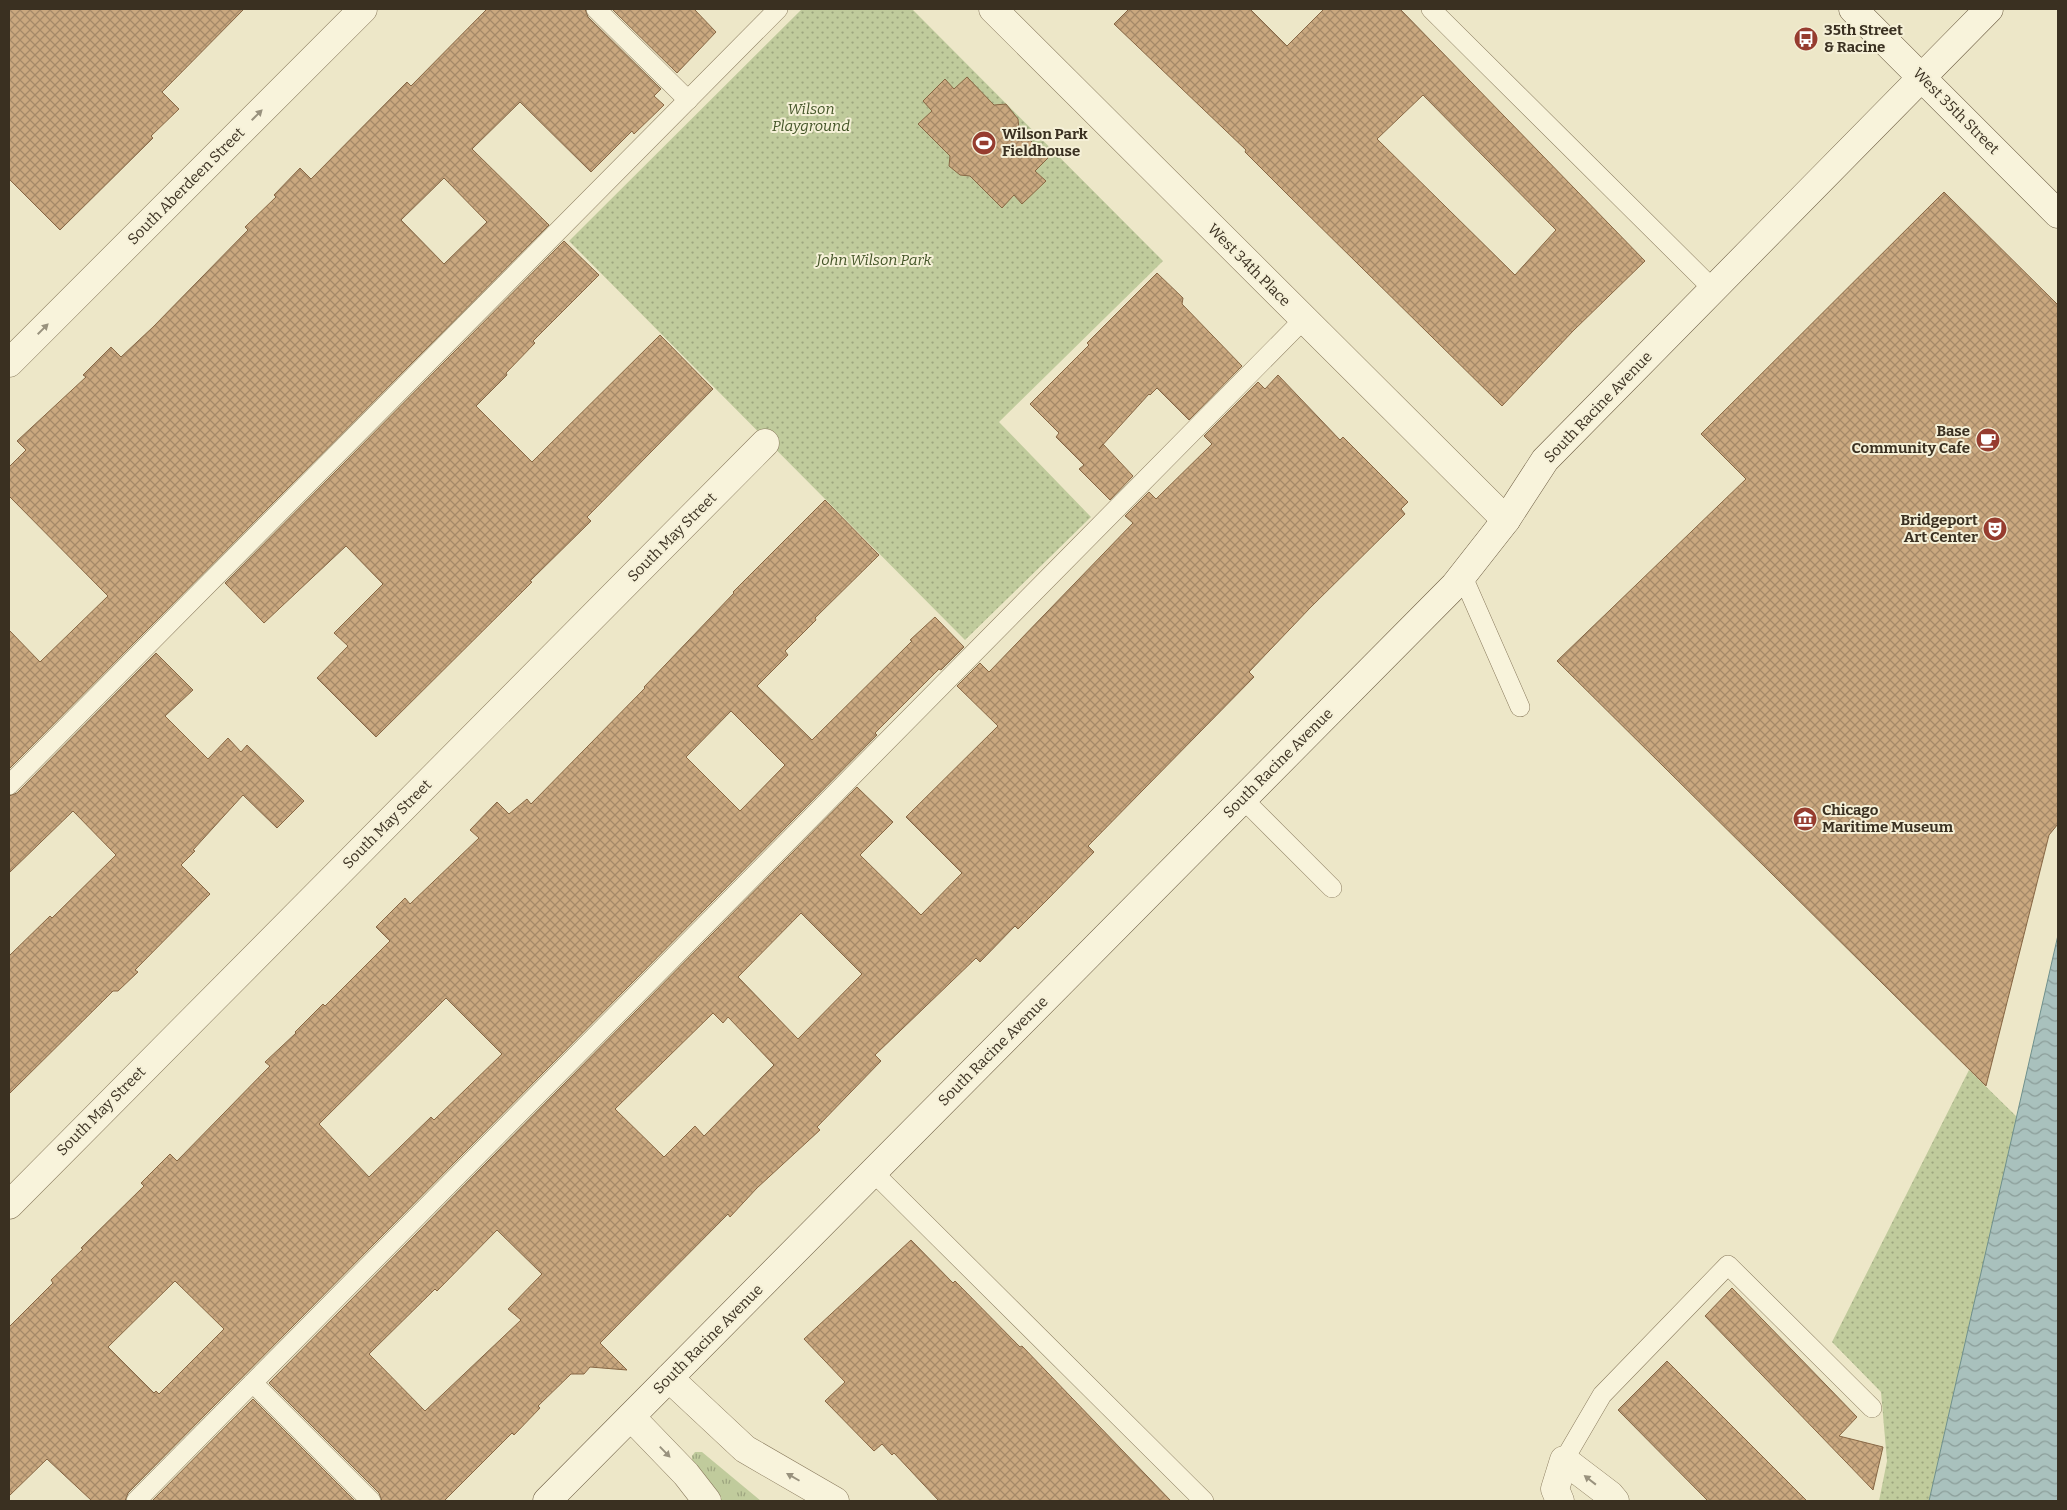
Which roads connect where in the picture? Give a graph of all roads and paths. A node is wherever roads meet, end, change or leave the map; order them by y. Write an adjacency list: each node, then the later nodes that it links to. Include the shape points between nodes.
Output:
1 (363, 9): 13 (street, South Aberdeen Street, one-way to 1)
2 (596, 9): 9 (lane)
3 (778, 9): 9 (lane)
4 (993, 9): 12 (street, West 34th Place)
5 (1431, 9): 11 (lane)
6 (1853, 9): 8 (street, West 35th Street)
7 (1989, 9): 8 (street, South Racine Avenue)
8 (1922, 77): 10 (street, West 35th Street); 11 (street, South Racine Avenue)
9 (688, 100): 18 (lane)
10 (2058, 214)
11 (1713, 289): 15 (street, South Racine Avenue, via 1545,460)
12 (1304, 319): 15 (street, West 34th Place); 24 (lane)
13 (9, 363)
14 (765, 443): 22 (street, South May Street)
15 (1506, 520): 16 (street, South Racine Avenue)
16 (1463, 577): 17 (lane); 19 (street, South Racine Avenue)
17 (1520, 707)
18 (9, 785)
19 (1244, 798): 20 (lane); 21 (street, South Racine Avenue)
20 (1332, 888)
21 (874, 1172): 23 (street, South Racine Avenue); 33 (lane)
22 (9, 1205)
23 (669, 1378): 26 (street, South Racine Avenue); 28 (street, one-way to 23, via 745,1449)
24 (253, 1383): 29 (lane); 30 (lane)
25 (1872, 1408): 27 (lane, via 1728,1265 1602,1395)
26 (631, 1417): 31 (street, South Racine Avenue); 32 (street, one-way to 32, via 686,1474)
27 (1564, 1460): 34 (street, via 1555,1489); 35 (street, one-way to 27)
28 (832, 1500)
29 (136, 1501)
30 (371, 1501)
31 (547, 1501)
32 (707, 1501)
33 (1204, 1501)
34 (1560, 1501)
35 (1615, 1501)

